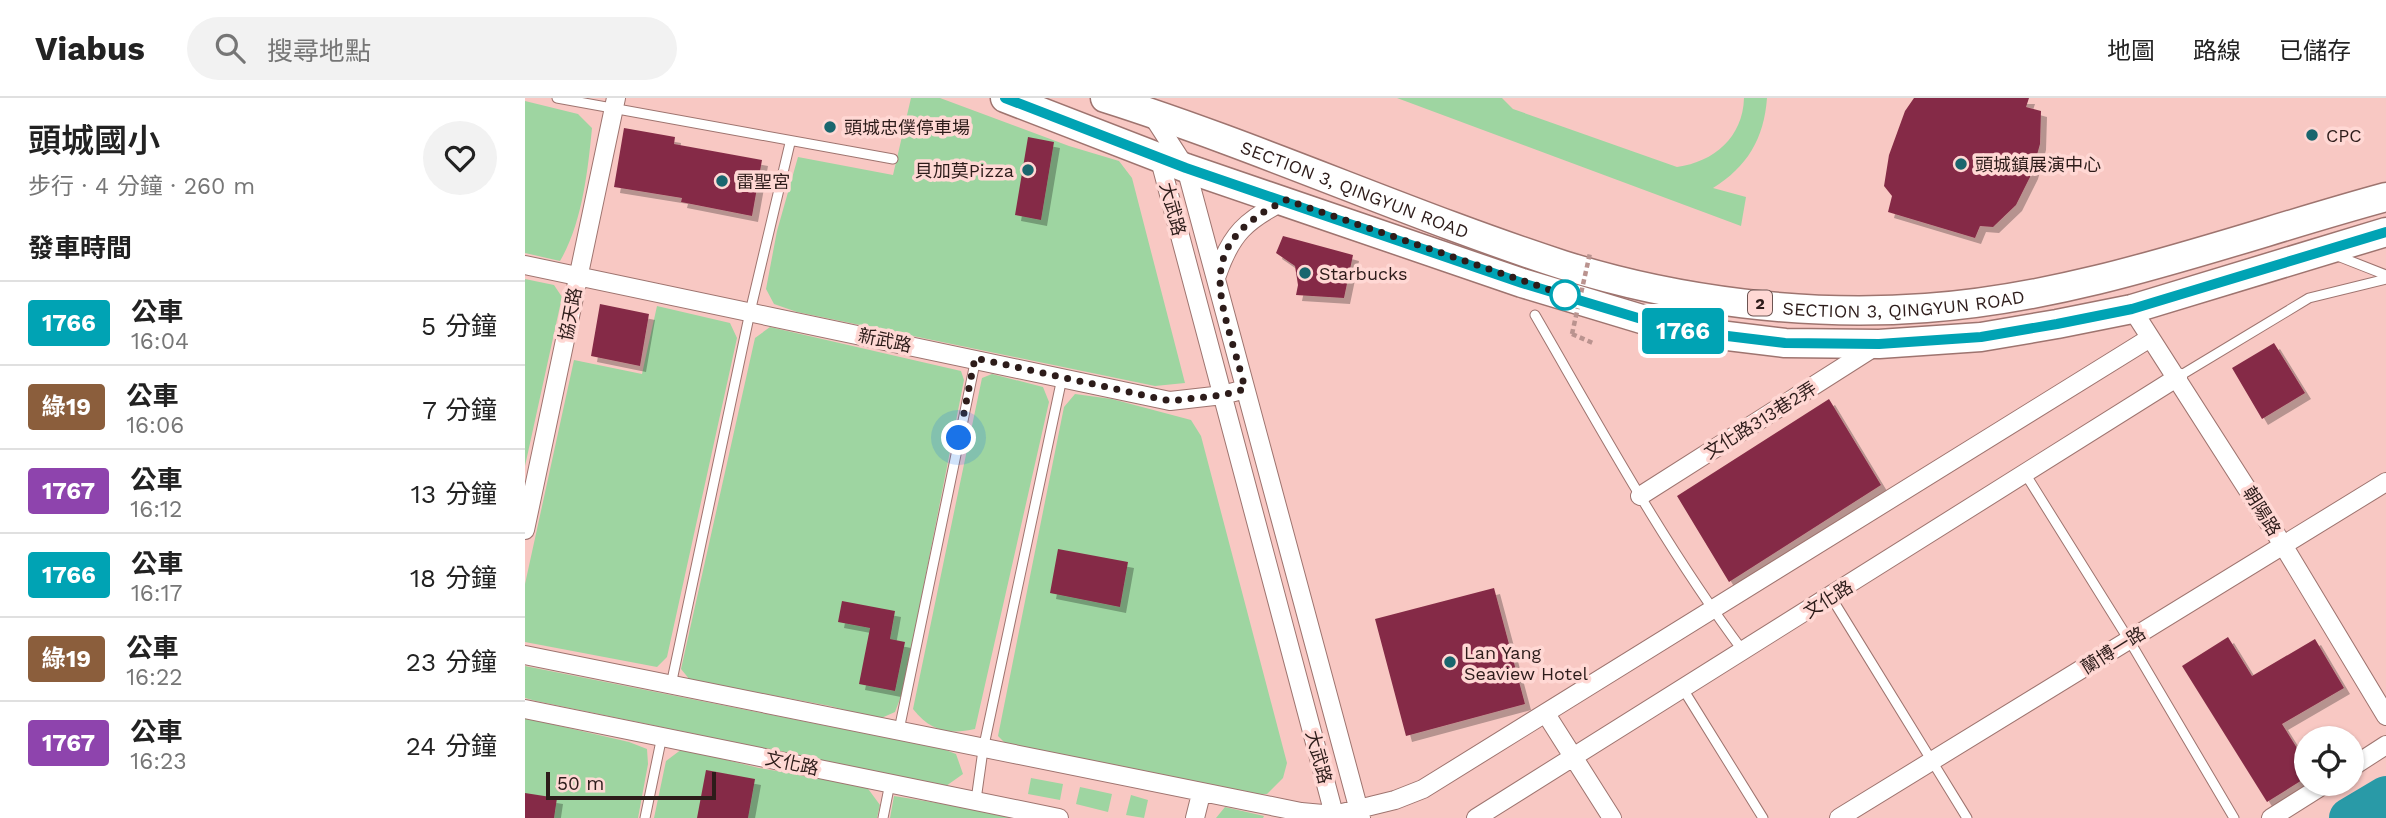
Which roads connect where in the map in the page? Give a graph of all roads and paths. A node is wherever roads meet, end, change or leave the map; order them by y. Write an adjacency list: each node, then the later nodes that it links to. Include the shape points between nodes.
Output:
1 (557, 98): 4 (lane)
2 (1005, 98): 7 (main road, SECTION 3, QINGYUN ROAD / 2)
3 (1105, 98): 5 (main road, SECTION 3, QINGYUN ROAD / 2)
4 (614, 104): 6 (lane); 18 (street, 協天路)
5 (1155, 105): 7 (street, 大武路); 9 (street, 大武路); 20 (main road, SECTION 3, QINGYUN ROAD / 2, via 1564,265)
6 (790, 142): 8 (lane); 22 (lane)
7 (1159, 157): 9 (main road, SECTION 3, QINGYUN ROAD / 2); 32 (street, 大武路)
8 (893, 159)
9 (1186, 168): 11 (main road, SECTION 3, QINGYUN ROAD / 2); 17 (street, 大武路)
10 (2386, 197): 12 (main road, SECTION 3, QINGYUN ROAD / 2)
11 (1286, 200): 17 (street, via 1257,214 1239,231); 23 (main road, SECTION 3, QINGYUN ROAD / 2, via 1522,283)
12 (2313, 217): 14 (main road); 20 (main road, SECTION 3, QINGYUN ROAD / 2, via 2083,283 1928,308 1868,310 1775,304 1699,296)
13 (2386, 232): 14 (main road, SECTION 3, QINGYUN ROAD / 2)
14 (2323, 250): 19 (lane); 21 (main road, SECTION 3, QINGYUN ROAD / 2)
15 (1590, 253): 26 (path, bridge, via 1572,334)
16 (525, 265): 18 (street, 新武路)
17 (1217, 275): 31 (street, 大武路)
18 (577, 276): 22 (street, 新武路); 36 (street, 協天路)
19 (2386, 277): 30 (lane, via 2309,298)
20 (1637, 283): 23 (main road)
21 (2132, 309): 25 (street, 朝陽路); 27 (main road, SECTION 3, QINGYUN ROAD / 2, via 1981,337)
22 (750, 312): 28 (street, 新武路); 43 (lane)
23 (1623, 312): 27 (main road, SECTION 3, QINGYUN ROAD / 2, via 1678,330 1785,343)
24 (1535, 315): 35 (lane)
25 (2150, 338): 30 (street, 朝陽路); 39 (street)
26 (1595, 344)
27 (1879, 344): 35 (street, 文化路313巷2弄)
28 (975, 358): 29 (street, 新武路); 48 (lane)
29 (1062, 377): 32 (street, 新武路, via 1170,401); 51 (lane)
30 (2178, 377): 33 (street, 文化路); 37 (street, 朝陽路)
31 (1245, 389): 32 (street, 新武路); 59 (street, 大武路)
32 (1223, 395): 60 (street, 大武路)
33 (2026, 475): 38 (street, 文化路); 40 (lane)
34 (2386, 482): 37 (street, 蘭博一路)
35 (1640, 496): 39 (lane)
36 (525, 530)
37 (2283, 545): 40 (street, 蘭博一路); 47 (street, 朝陽路)
38 (1831, 597): 41 (street, 文化路); 54 (lane)
39 (1713, 611): 41 (lane); 46 (street)
40 (2129, 640): 54 (street, 蘭博一路); 70 (lane)
41 (1744, 651): 44 (street, 文化路)
42 (525, 655): 43 (street)
43 (671, 685): 48 (street)
44 (1683, 689): 52 (street, 文化路); 67 (lane)
45 (525, 709): 49 (street, 文化路)
46 (1546, 714): 52 (street); 59 (street, via 1423,789)
47 (2386, 716)
48 (899, 730): 51 (street)
49 (662, 736): 55 (street, 文化路); 61 (lane)
50 (2386, 745): 53 (street)
51 (983, 750): 56 (street); 58 (lane)
52 (1572, 758): 65 (street, 文化路); 66 (street)
53 (2364, 759)
54 (1932, 761): 68 (street, 蘭博一路); 69 (lane)
55 (890, 783): 58 (street, 文化路); 62 (lane)
56 (1201, 794): 60 (street); 64 (street)
57 (2306, 796): 71 (street)
58 (976, 800): 63 (street, 文化路)
59 (1359, 813): 60 (street)
60 (1334, 817)
61 (645, 818)
62 (883, 818)
63 (1059, 818)
64 (1195, 818)
65 (1476, 818)
66 (1612, 818)
67 (1763, 818)
68 (1839, 818)
69 (1967, 818)
70 (2234, 818)
71 (2271, 818)

